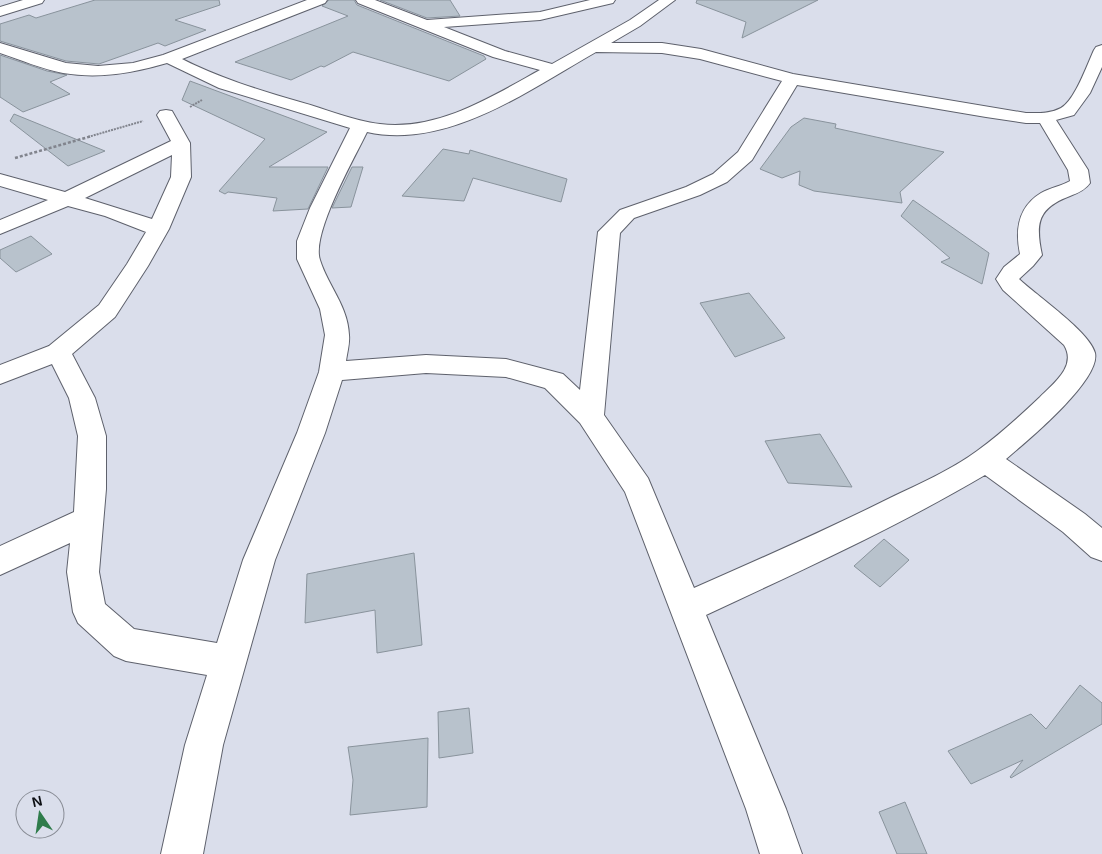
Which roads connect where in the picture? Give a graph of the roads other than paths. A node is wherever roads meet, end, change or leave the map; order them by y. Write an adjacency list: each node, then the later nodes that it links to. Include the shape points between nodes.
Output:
1 (38, 0): 6 (street)
2 (320, 0): 11 (street)
3 (364, 0): 7 (street)
4 (608, 0): 7 (street, via 540,16)
5 (668, 0): 8 (street)
6 (0, 12)
7 (424, 23): 12 (street, via 499,54)
8 (591, 47): 12 (street); 13 (street, via 662,48 701,54)
9 (0, 48): 11 (street, via 64,68 98,71 134,68)
10 (1102, 50): 15 (street, via 1082,93 1068,111)
11 (169, 58): 16 (street, via 220,82)
12 (553, 69): 16 (street, via 487,108 461,118 390,130)
13 (792, 78): 15 (street, via 986,112); 25 (street, via 745,156 720,178 626,214 609,232)
14 (166, 116): 17 (street)
15 (1046, 118): 26 (street, via 1078,170 1080,183 1037,205 1028,228 1032,255 1007,279 1073,339 1082,353 1081,366 1063,390 1032,421)
16 (361, 125): 23 (street, via 320,208 308,241 308,259 332,309 337,335)
17 (181, 143): 19 (street); 21 (street, via 181,177)
18 (0, 180): 19 (street)
19 (67, 198): 20 (street); 21 (street)
20 (0, 228)
21 (158, 229): 22 (street, via 107,311)
22 (58, 352): 24 (street); 27 (street, via 82,398 92,436)
23 (332, 372): 25 (street, via 426,364 506,368 554,381); 31 (street, via 259,560)
24 (0, 375)
25 (590, 416): 30 (street, via 638,487)
26 (986, 460): 28 (street); 30 (street, via 836,540)
27 (88, 520): 29 (street); 31 (street, via 83,572 90,612 126,644)
28 (1102, 547)
29 (0, 561)
30 (686, 608): 33 (street)
31 (229, 662): 32 (street, via 204,745)
32 (182, 854)
33 (781, 854)

